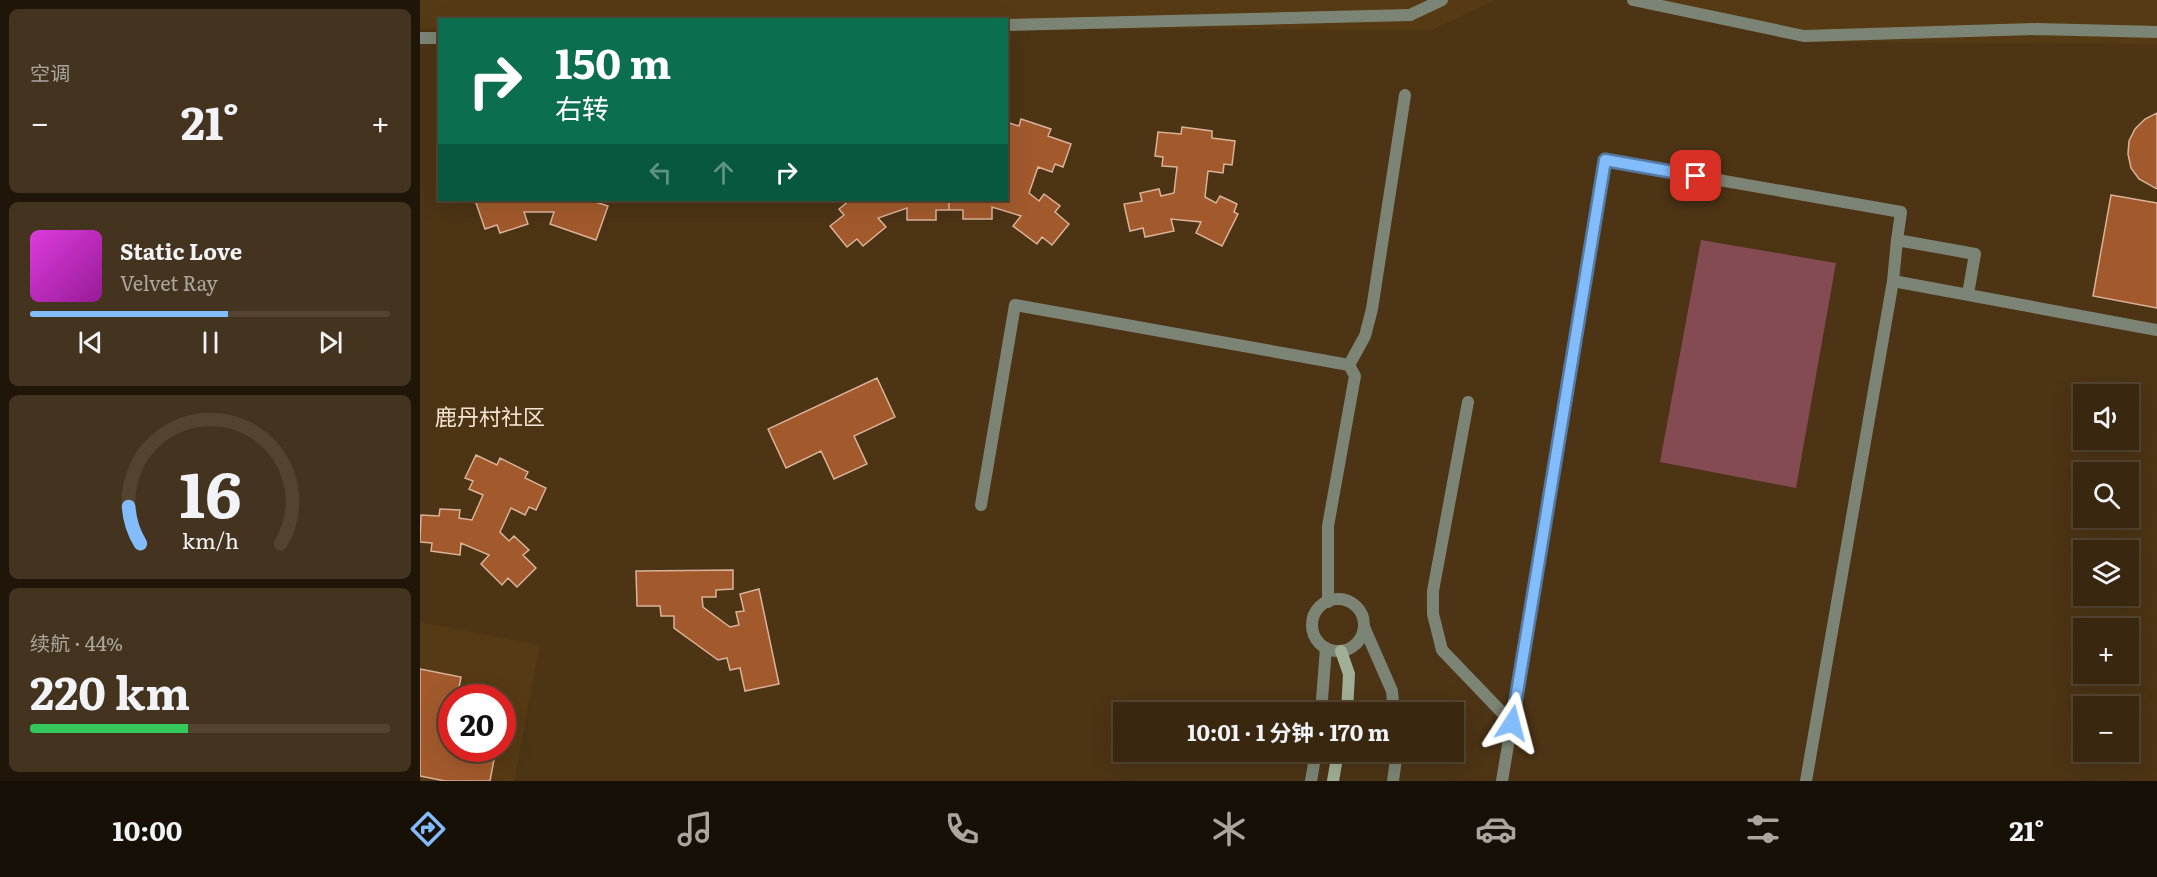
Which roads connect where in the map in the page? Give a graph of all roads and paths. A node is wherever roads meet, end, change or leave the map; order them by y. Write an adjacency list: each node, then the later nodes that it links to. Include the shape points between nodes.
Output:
1 (1442, 0): 3 (street, via 1410,15)
2 (1632, 0): 4 (street, via 1804,36 2037,29)
3 (1008, 26)
4 (2157, 32)
5 (420, 38): 6 (street)
6 (438, 38)
7 (1406, 95): 12 (street, via 1372,309 1365,336)
8 (1897, 240): 9 (street); 10 (street, via 1975,254); 22 (street, via 1901,212 1605,160)
9 (1893, 281): 10 (street); 30 (street)
10 (1968, 294): 11 (street)
11 (2157, 330)
12 (1349, 365): 14 (street, via 1016,305); 15 (street, via 1355,376 1328,526)
13 (1468, 402): 22 (street, via 1433,591 1433,614 1442,650)
14 (981, 505)
15 (1328, 602): 16 (street, via 1345,600 1353,604 1364,618); 17 (street, via 1313,620 1315,636)
16 (1364, 627): 18 (street, via 1357,643); 21 (street)
17 (1326, 648): 18 (street); 19 (street)
18 (1341, 651): 20 (street, via 1349,674)
19 (1323, 702)
20 (1348, 702)
21 (1393, 702)
22 (1512, 723): 29 (street)
23 (1314, 762): 26 (street)
24 (1336, 762): 27 (street)
25 (1396, 762): 28 (street)
26 (1311, 781)
27 (1333, 781)
28 (1393, 781)
29 (1502, 781)
30 (1806, 781)

